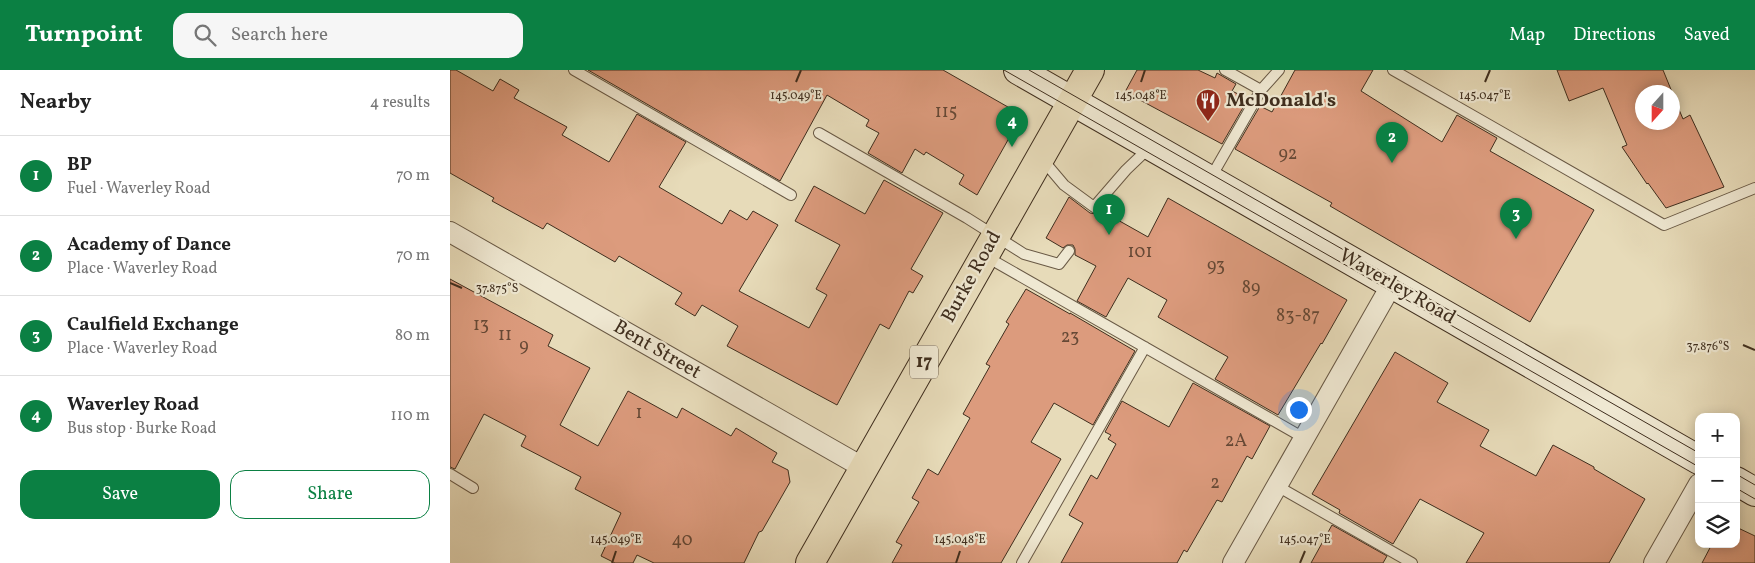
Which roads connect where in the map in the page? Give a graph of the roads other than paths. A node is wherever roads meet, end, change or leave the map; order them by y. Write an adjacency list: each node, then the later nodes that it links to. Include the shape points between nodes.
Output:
1 (574, 70): 14 (lane)
2 (1018, 70): 8 (main road, Waverley Road)
3 (1090, 70): 8 (main road, Burke Road / 17)
4 (1225, 70): 7 (lane)
5 (1279, 70): 7 (lane)
6 (1393, 70): 13 (lane, via 1664,225)
7 (1261, 90): 12 (lane)
8 (1072, 101): 10 (main road, Waverley Road); 11 (main road, Burke Road / 17)
9 (819, 133): 16 (lane)
10 (1151, 146): 11 (lane, via 1094,207 1064,185); 12 (main road, Waverley Road)
11 (1040, 157): 16 (main road, Burke Road / 17)
12 (1209, 180): 18 (main road, Waverley Road)
13 (1755, 188)
14 (791, 195)
15 (450, 232): 22 (street, Bent Street)
16 (990, 245): 17 (lane, via 1059,264); 19 (lane); 22 (main road, Burke Road / 17)
17 (1069, 251)
18 (1392, 284): 20 (street); 21 (main road, Waverley Road)
19 (1145, 347): 20 (lane); 30 (lane)
20 (1304, 438): 25 (street)
21 (1696, 458)
22 (864, 468): 29 (main road, Burke Road / 17)
23 (450, 474): 26 (lane)
24 (1740, 483): 28 (main road)
25 (1277, 486): 31 (street); 32 (lane)
26 (474, 488)
27 (1695, 491): 33 (street)
28 (1755, 492)
29 (810, 563)
30 (1022, 563)
31 (1233, 563)
32 (1412, 563)
33 (1654, 563)

